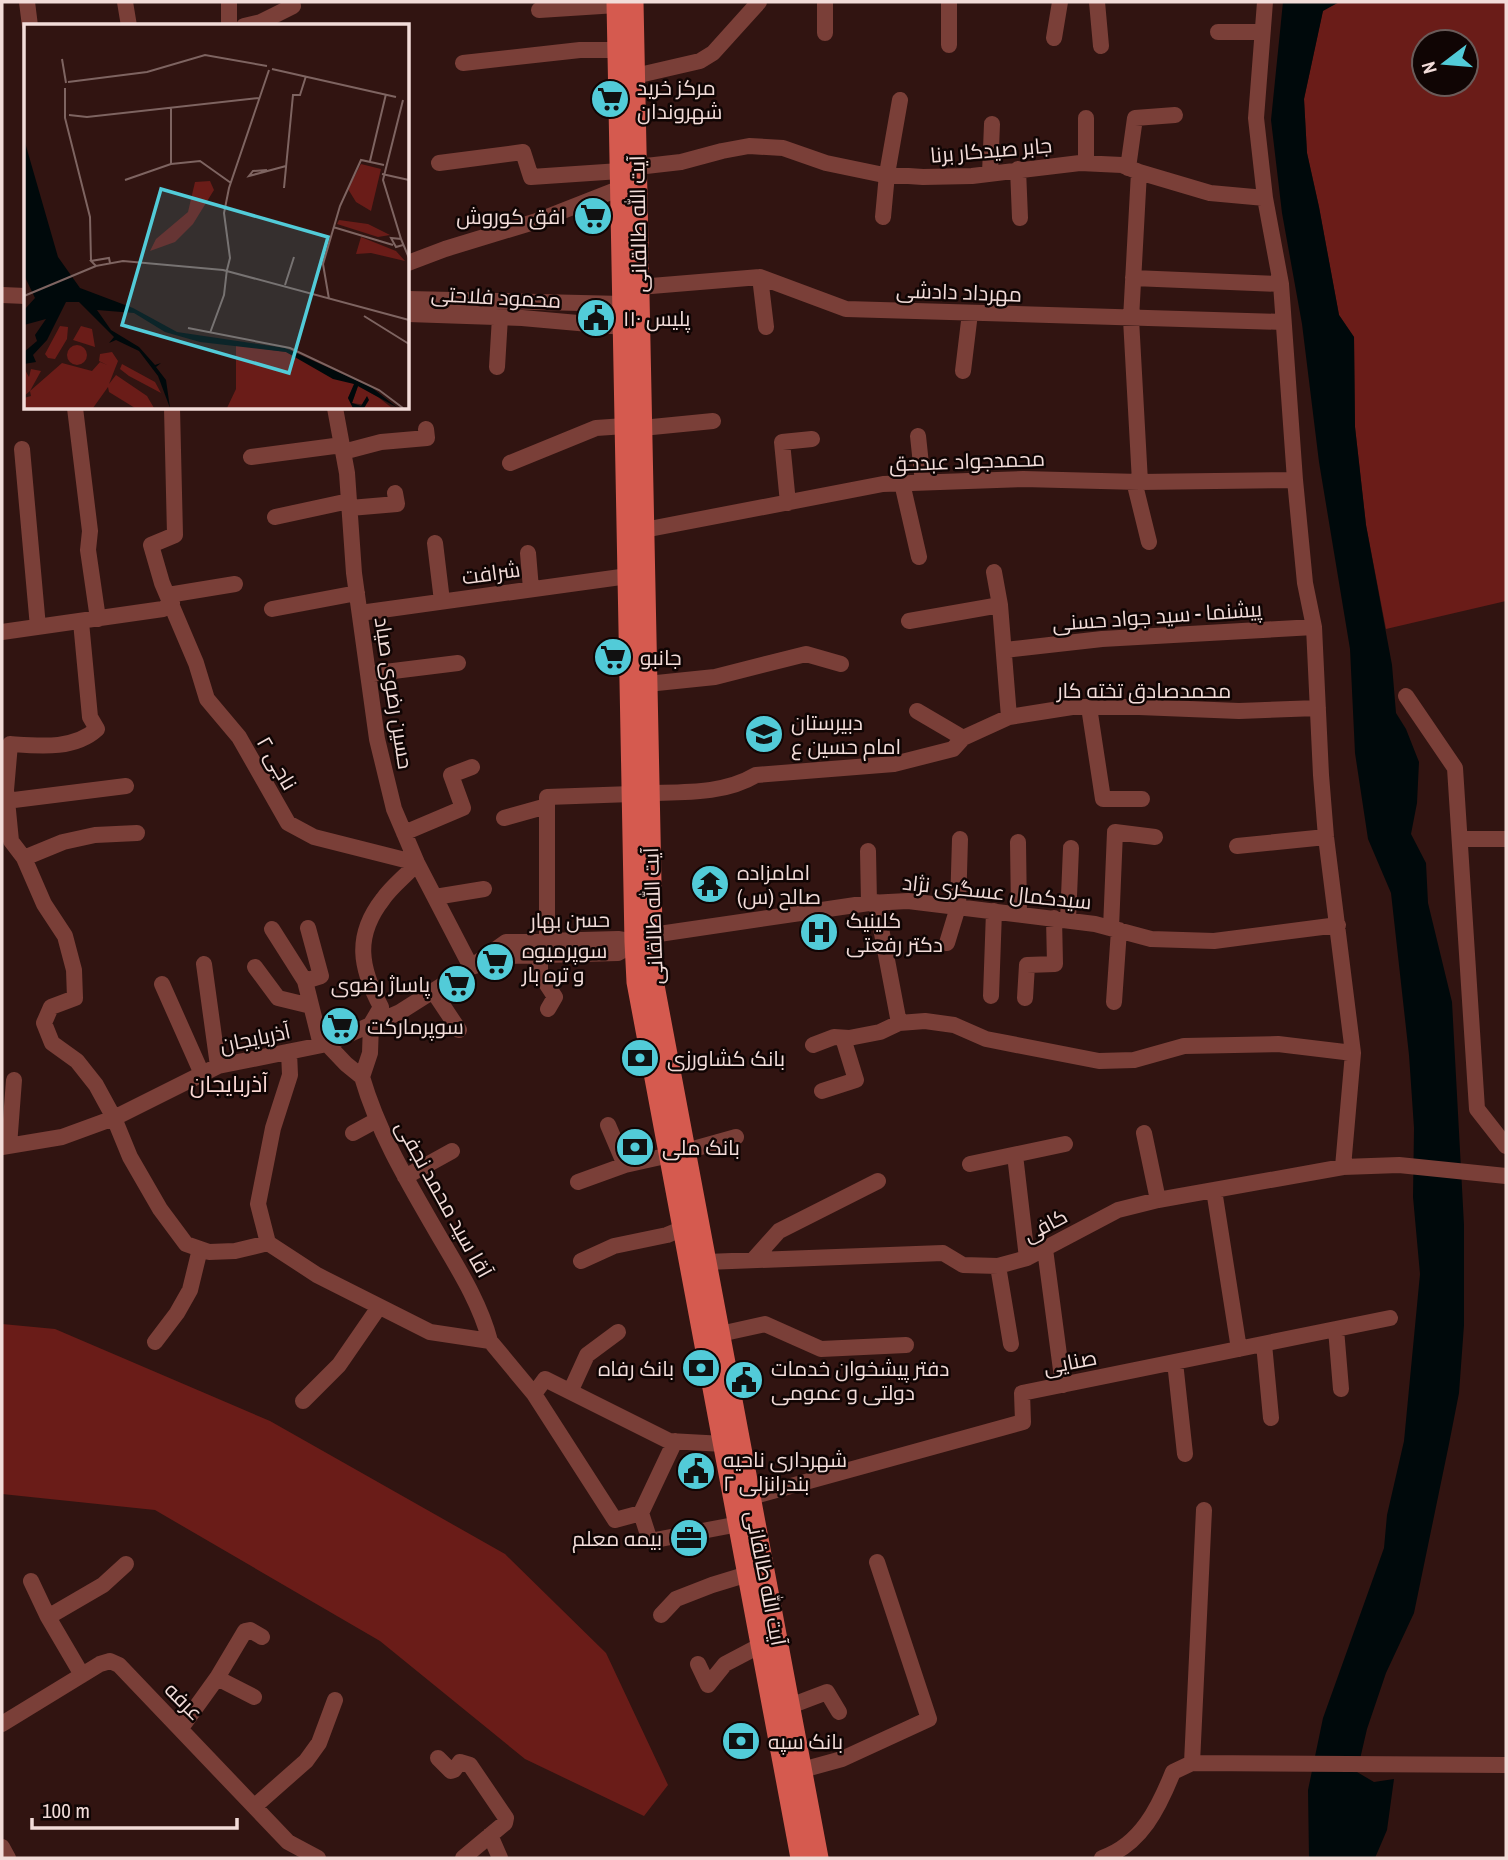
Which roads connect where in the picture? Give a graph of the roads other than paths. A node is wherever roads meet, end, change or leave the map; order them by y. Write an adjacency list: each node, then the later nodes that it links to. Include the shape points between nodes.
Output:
1 (27, 2): 13 (street)
2 (125, 2): 14 (street)
3 (229, 2): 15 (street)
4 (759, 2): 25 (street, via 701,61)
5 (825, 2): 17 (street)
6 (949, 2): 21 (street)
7 (1060, 2): 20 (street)
8 (1097, 2): 22 (street)
9 (1265, 2): 19 (street)
10 (622, 3): 12 (street); 23 (main road, آیت الله طالقانی); 25 (main road, آیت الله طالقانی)
11 (293, 6): 16 (street)
12 (539, 10)
13 (30, 24)
14 (129, 24)
15 (229, 24)
16 (252, 24)
17 (825, 33)
18 (1218, 33): 19 (street)
19 (1262, 33): 37 (street, via 1255,118)
20 (1054, 38)
21 (949, 45)
22 (1101, 46)
23 (618, 50): 24 (street); 36 (main road, آیت الله طالقانی)
24 (463, 63)
25 (635, 76): 36 (main road, آیت الله طالقانی)
26 (900, 100): 35 (street)
27 (1175, 115): 33 (street, via 1135,118)
28 (1086, 118): 31 (street)
29 (992, 124): 34 (street)
30 (439, 163): 36 (street, via 523,152 531,177)
31 (1086, 163): 32 (street, جابر صیدکار برنا); 33 (street, جابر صیدکار برنا)
32 (1018, 169): 34 (street, جابر صیدکار برنا); 39 (street)
33 (1133, 170): 37 (street, جابر صیدکار برنا, via 1210,194); 42 (street)
34 (990, 173): 35 (street, جابر صیدکار برنا)
35 (887, 174): 36 (street, جابر صیدکار برنا, via 826,163 783,148 749,146); 38 (street)
36 (626, 175): 40 (street, via 537,221); 46 (main road, آیت الله طالقانی)
37 (1265, 198): 43 (street)
38 (883, 217)
39 (1020, 218)
40 (410, 262)
41 (761, 277): 46 (street, مهرداد دادشی); 50 (street, مهرداد دادشی, via 846,309); 56 (street)
42 (1133, 278): 43 (street); 53 (street)
43 (1281, 284): 54 (street)
44 (2, 295): 45 (street)
45 (24, 296)
46 (634, 299): 49 (street, محمود فلاحتی); 55 (main road, آیت الله طالقانی); 63 (main road, آیت الله طالقانی)
47 (410, 300): 48 (street, محمود فلاحتی)
48 (439, 307): 49 (street, محمود فلاحتی); 51 (street, محمود فلاحتی); 52 (street, محمود فلاحتی)
49 (522, 310): 52 (street, محمود فلاحتی); 55 (street, محمود فلاحتی)
50 (970, 313): 53 (street, مهرداد دادشی); 58 (street)
51 (410, 314)
52 (500, 317): 57 (street)
53 (1131, 319): 54 (street, مهرداد دادشی); 73 (street)
54 (1283, 322): 71 (street)
55 (623, 327): 63 (main road, آیت الله طالقانی)
56 (766, 327)
57 (497, 367)
58 (963, 371)
59 (75, 410): 94 (street)
60 (172, 410): 89 (street, ناجی ۲, via 175,535 151,545)
61 (335, 410): 68 (street, حسین رضوی صیاد)
62 (713, 421): 63 (street)
63 (633, 427): 70 (street, via 596,428); 79 (main road, آیت الله طالقانی); 85 (main road, آیت الله طالقانی)
64 (426, 429): 68 (street, via 427,438)
65 (918, 436): 72 (street)
66 (812, 439): 76 (street, via 782,442)
67 (22, 449): 97 (street)
68 (343, 449): 69 (street); 77 (street, حسین رضوی صیاد)
69 (251, 457)
70 (510, 463)
71 (1295, 480): 73 (street, محمدجواد عبدحق); 98 (street)
72 (923, 482): 73 (street, محمدجواد عبدحق); 74 (street, محمدجواد عبدحق)
73 (1137, 482): 81 (street)
74 (902, 483): 76 (street, محمدجواد عبدحق); 83 (street)
75 (395, 493): 77 (street, via 397,504)
76 (788, 503): 79 (street, محمدجواد عبدحق)
77 (349, 505): 78 (street); 88 (street, حسین رضوی صیاد)
78 (275, 517)
79 (644, 530): 104 (main road, آیت الله طالقانی)
80 (435, 542): 90 (street)
81 (1149, 542)
82 (528, 553): 87 (street)
83 (919, 557)
84 (994, 572): 91 (street)
85 (628, 576): 87 (street, شرافت); 113 (main road, آیت الله طالقانی)
86 (235, 584): 89 (street)
87 (531, 589): 90 (street, شرافت)
88 (357, 593): 92 (street); 93 (street, حسین رضوی صیاد)
89 (170, 599): 94 (street, via 163,609); 130 (street, ناجی ۲, via 207,699 239,737 288,823 314,837)
90 (442, 601): 93 (street, شرافت)
91 (1000, 605): 95 (street); 100 (street)
92 (272, 610)
93 (360, 613): 103 (street, حسین رضوی صیاد)
94 (98, 619): 96 (street)
95 (909, 621)
96 (81, 622): 97 (street); 115 (street, via 90,717 97,729 66,743 10,744)
97 (38, 627): 99 (street)
98 (1314, 627): 100 (street, پیشنما - سید جواد حسنی, via 1102,639); 107 (street)
99 (2, 632)
100 (1004, 650): 109 (street)
101 (458, 663): 103 (street)
102 (841, 664): 104 (street, via 806,654 715,677)
103 (369, 674): 119 (street, حسین رضوی صیاد, via 377,739)
104 (647, 684): 113 (main road, آیت الله طالقانی)
105 (1406, 696): 123 (street, via 1455,768)
106 (1089, 707): 107 (street, محمدصادق تخته کار); 109 (street, محمدصادق تخته کار); 114 (street, via 1103,799)
107 (1318, 708): 121 (street)
108 (917, 711): 110 (street)
109 (1009, 717): 110 (street, محمدصادق تخته کار)
110 (963, 738): 113 (street, محمدصادق تخته کار, via 953,749 894,764 756,775 710,790)
111 (472, 767): 119 (street, via 451,775 463,808)
112 (126, 786): 115 (street)
113 (640, 794): 116 (street, محمدصادق تخته کار, via 547,797); 142 (main road, آیت الله طالقانی)
114 (1142, 799)
115 (6, 801): 129 (street, via 11,841)
116 (547, 806): 117 (street); 144 (street)
117 (505, 818)
118 (137, 833): 129 (street, via 63,842)
119 (404, 833): 130 (street, حسین رضوی صیاد)
120 (1155, 836): 141 (street, via 1115,832)
121 (1326, 837): 126 (street); 138 (street)
122 (960, 839): 134 (street)
123 (1460, 839): 124 (street); 176 (street, via 1477,1109)
124 (1506, 839)
125 (1018, 842): 136 (street)
126 (1237, 846)
127 (1071, 848): 137 (street)
128 (868, 851): 133 (street)
129 (24, 858): 169 (street, via 44,904 65,936 74,970 75,998 51,1007 44,1023 52,1043 77,1061)
130 (417, 863): 132 (street, حسین رضوی صیاد); 157 (street, via 382,900 363,936 362,957 381,1007)
131 (484, 889): 132 (street)
132 (435, 897): 147 (street, حسین رضوی صیاد)
133 (872, 903): 134 (street, سیدکمال عسگری نژاد, via 908,901); 142 (street, سیدکمال عسگری نژاد); 156 (street)
134 (958, 907): 135 (street, سیدکمال عسگری نژاد); 143 (street)
135 (994, 911): 136 (street, سیدکمال عسگری نژاد); 151 (street)
136 (1018, 914): 137 (street, سیدکمال عسگری نژاد)
137 (1061, 919): 141 (street, سیدکمال عسگری نژاد); 152 (street, via 1055,964 1027,965)
138 (1338, 925): 141 (street, سیدکمال عسگری نژاد, via 1214,941 1151,939); 163 (street)
139 (308, 928): 148 (street, via 321,975)
140 (272, 929): 148 (street)
141 (1115, 929): 153 (street)
142 (643, 938): 144 (street, حسن بهار); 179 (main road, آیت الله طالقانی, via 637,982)
143 (947, 943)
144 (543, 948): 147 (street, حسن بهار, via 506,942); 155 (street, via 540,974 555,997)
145 (204, 964): 164 (street)
146 (255, 967): 154 (street, via 278,998)
147 (471, 967): 150 (street, آذربایجان)
148 (306, 981): 154 (street)
149 (162, 984): 165 (street)
150 (433, 991): 157 (street, آذربایجان); 158 (street)
151 (991, 996)
152 (1025, 998)
153 (1114, 1002)
154 (311, 1006): 160 (street)
155 (548, 1009)
156 (899, 1023): 159 (street, via 880,1032); 163 (street, via 954,1025 986,1039 1099,1061 1134,1060 1184,1046 1278,1044)
157 (372, 1024): 160 (street, آذربایجان); 166 (street)
158 (459, 1030)
159 (844, 1038): 161 (street); 168 (street, via 856,1080)
160 (324, 1044): 162 (street, آذربایجان); 166 (street)
161 (813, 1045)
162 (289, 1052): 164 (street, آذربایجان); 191 (street, via 290,1075 268,1149 258,1204)
163 (1353, 1053): 183 (street)
164 (218, 1066): 165 (street, آذربایجان)
165 (202, 1074): 169 (street, آذربایجان)
166 (362, 1077): 170 (street, آقا سید محمد نجفی)
167 (15, 1080): 177 (street)
168 (822, 1091)
169 (114, 1118): 177 (street, آذربایجان, via 62,1137); 192 (street, via 130,1157 171,1226 186,1244)
170 (377, 1120): 172 (street); 185 (street, آقا سید محمد نجفی)
171 (608, 1125): 182 (street)
172 (353, 1133)
173 (1144, 1133): 189 (street)
174 (736, 1137): 179 (street)
175 (1065, 1144): 180 (street)
176 (1506, 1146)
177 (5, 1147)
178 (452, 1151): 185 (street)
179 (678, 1153): 182 (street); 190 (main road, آیت الله طالقانی); 197 (main road, آیت الله طالقانی)
180 (1015, 1155): 181 (street); 194 (street)
181 (970, 1164)
182 (625, 1165): 187 (street)
183 (1343, 1167): 184 (street, کافی, via 1399,1165); 188 (street, کافی)
184 (1506, 1176)
185 (405, 1177): 204 (street, آقا سید محمد نجفی, via 472,1293)
186 (878, 1181): 195 (street, via 779,1231)
187 (578, 1182)
188 (1214, 1191): 189 (street, کافی); 209 (street)
189 (1158, 1200): 193 (street, کافی, via 1118,1210)
190 (684, 1228): 196 (street, via 614,1246); 218 (main road, آیت الله طالقانی)
191 (268, 1243): 192 (street, via 235,1251); 199 (street)
192 (200, 1249): 205 (street, via 190,1290)
193 (1045, 1249): 194 (street, کافی); 211 (street)
194 (1027, 1258): 198 (street, کافی)
195 (753, 1260): 197 (street, کافی); 198 (street, کافی, via 943,1253 963,1265)
196 (581, 1261)
197 (706, 1262): 203 (main road, آیت الله طالقانی)
198 (998, 1266): 206 (street)
199 (379, 1307): 204 (street, via 430,1332); 215 (street, via 339,1365)
200 (1390, 1318): 201 (street, صنایی)
201 (1336, 1329): 207 (street, صنایی); 212 (street)
202 (618, 1332): 213 (street, via 587,1355)
203 (720, 1334): 208 (street, via 765,1324 821,1349); 220 (main road, آیت الله طالقانی)
204 (489, 1341): 214 (street)
205 (155, 1342)
206 (1011, 1344)
207 (1264, 1344): 209 (street, صنایی); 216 (street)
208 (906, 1345)
209 (1239, 1349): 210 (street, صنایی)
210 (1175, 1362): 211 (street, صنایی); 219 (street)
211 (1063, 1385): 220 (street, صنایی, via 1022,1393 1023,1422)
212 (1341, 1389)
213 (571, 1390): 214 (street, via 545,1379); 217 (street)
214 (534, 1394): 222 (street, via 615,1520)
215 (303, 1401)
216 (1271, 1418)
217 (675, 1441): 218 (street); 222 (street)
218 (724, 1444): 220 (main road, آیت الله طالقانی)
219 (1185, 1454)
220 (743, 1499): 223 (main road, آیت الله طالقانی); 237 (main road, آیت الله طالقانی)
221 (1204, 1510): 242 (street)
222 (640, 1513): 223 (street, via 650,1541)
223 (739, 1524): 226 (main road, آیت الله طالقانی)
224 (877, 1562): 244 (street, via 929,1720 842,1759)
225 (126, 1564): 229 (street, via 103,1585)
226 (748, 1574): 228 (street, via 677,1599); 231 (main road, آیت الله طالقانی)
227 (31, 1581): 229 (street)
228 (662, 1615)
229 (48, 1617): 233 (street)
230 (262, 1637): 234 (street, via 245,1631)
231 (761, 1646): 232 (street, via 725,1664 708,1685); 250 (main road, آیت الله طالقانی)
232 (698, 1664)
233 (82, 1675): 239 (street, عرفه); 240 (street, عرفه, via 110,1661 119,1665)
234 (217, 1678): 235 (street); 240 (street)
235 (254, 1697)
236 (335, 1700): 245 (street, via 319,1743 306,1761)
237 (790, 1706): 238 (street, via 827,1692); 244 (main road, آیت الله طالقانی)
238 (839, 1712)
239 (2, 1724)
240 (181, 1728): 245 (street, عرفه)
241 (438, 1758): 246 (street, via 451,1771 460,1762 470,1765 503,1813 505,1823)
242 (1192, 1763): 243 (street); 252 (street, via 1173,1772 1150,1822 1112,1855)
243 (1506, 1765)
244 (802, 1770): 251 (main road, آیت الله طالقانی)
245 (254, 1805): 247 (street, عرفه, via 288,1842)
246 (490, 1835): 248 (street); 249 (street)
247 (318, 1858)
248 (463, 1858)
249 (500, 1858)
250 (801, 1858)
251 (818, 1858)
252 (1102, 1858)

